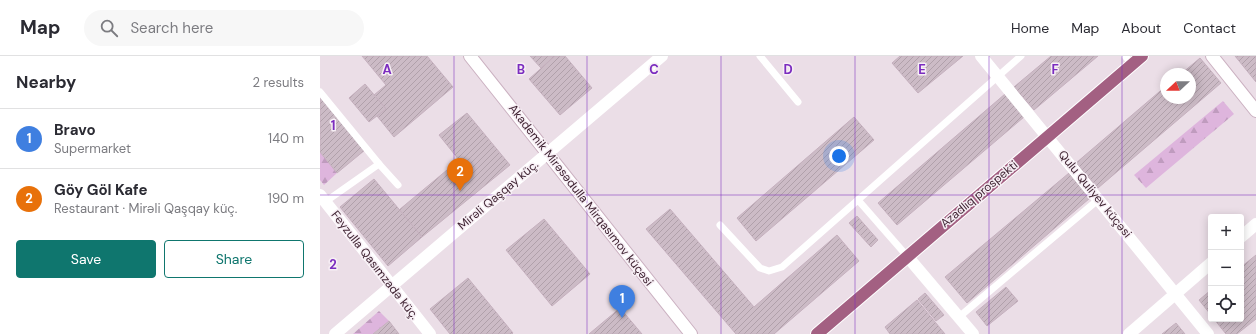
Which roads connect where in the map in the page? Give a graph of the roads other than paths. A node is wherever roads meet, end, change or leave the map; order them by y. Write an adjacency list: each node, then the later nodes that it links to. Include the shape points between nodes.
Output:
1 (470, 56): 14 (street, Akademik Mirəsədulla Mirqasımov küçəsi)
2 (662, 56): 14 (street, Mirəli Qaşqay küç.)
3 (760, 56): 11 (lane)
4 (981, 56): 9 (street, Qulu Quliyev küçəsi)
5 (1021, 56): 9 (lane)
6 (1142, 56): 8 (main road, Azadlıq prospekti)
7 (1212, 56): 12 (street)
8 (1129, 60): 13 (main road, Azadlıq prospekti)
9 (998, 76): 13 (street, Qulu Quliyev küçəsi); 19 (lane)
10 (320, 92): 15 (lane)
11 (798, 102)
12 (1256, 111)
13 (1048, 136): 18 (street, Qulu Quliyev küçəsi); 23 (main road, Azadlıq prospekti)
14 (548, 153): 25 (street, Mirəli Qaşqay küç.); 30 (street, Akademik Mirəsədulla Mirqasımov küçəsi)
15 (379, 164): 16 (lane); 17 (lane)
16 (398, 185)
17 (323, 199): 25 (street, Feyzulla Qasımzadə küç.)
18 (1099, 199): 26 (street, Qulu Quliyev küçəsi); 27 (lane)
19 (858, 200): 21 (lane, via 782,266 770,271 760,268); 23 (lane)
20 (1256, 224): 22 (street)
21 (720, 225)
22 (1244, 234)
23 (907, 256): 27 (street); 31 (main road, Azadlıq prospekti)
24 (1208, 266): 26 (street)
25 (392, 286): 28 (street, Mirəli Qaşqay küç.); 29 (street, Feyzulla Qasımzadə küç.)
26 (1176, 293): 33 (street); 34 (street, Qulu Quliyev küçəsi)
27 (959, 317): 32 (street)
28 (335, 334)
29 (430, 334)
30 (691, 334)
31 (817, 334)
32 (973, 334)
33 (1129, 334)
34 (1208, 334)

